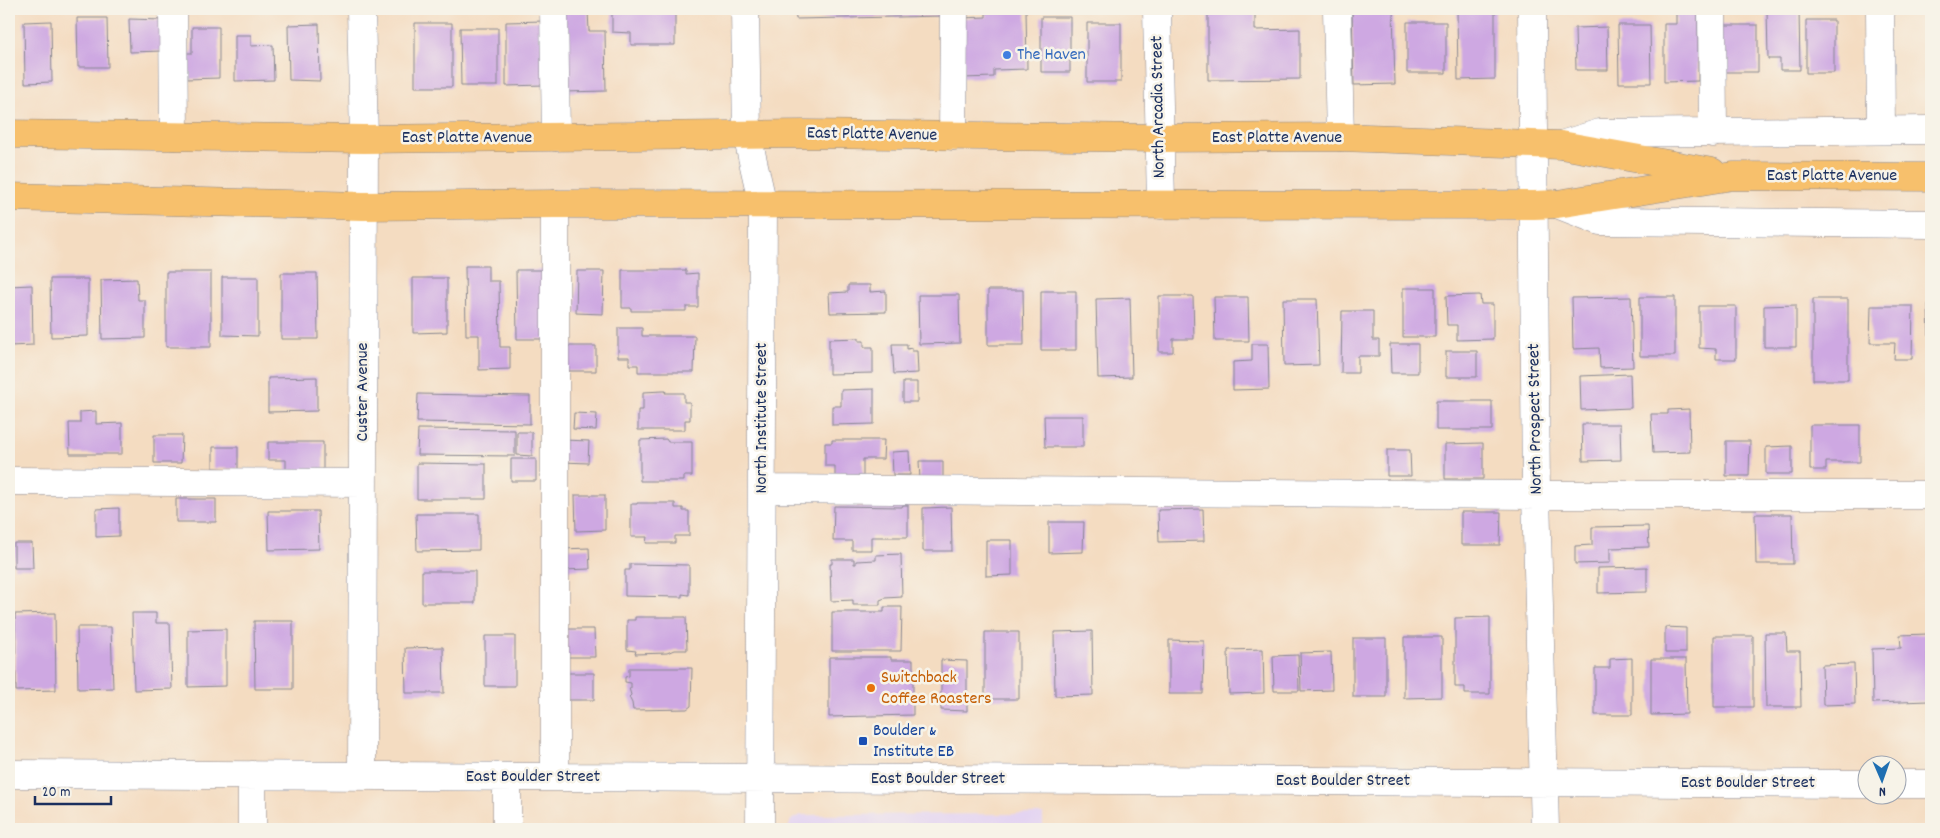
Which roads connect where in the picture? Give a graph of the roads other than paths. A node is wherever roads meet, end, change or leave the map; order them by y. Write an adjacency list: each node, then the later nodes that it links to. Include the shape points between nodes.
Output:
1 (173, 9): 16 (street)
2 (361, 9): 21 (street, Custer Avenue)
3 (554, 9): 18 (street)
4 (745, 9): 15 (street, North Institute Street)
5 (954, 9): 17 (street)
6 (1157, 9): 20 (street, North Arcadia Street)
7 (1337, 9): 19 (street)
8 (1532, 9): 22 (street, North Prospect Street)
9 (1712, 9): 13 (street)
10 (1880, 9): 11 (street)
11 (1881, 130): 12 (street); 13 (street)
12 (1931, 130)
13 (1713, 132): 23 (street, via 1600,134)
14 (9, 134): 16 (main road, East Platte Avenue)
15 (747, 135): 17 (main road, East Platte Avenue); 18 (main road, East Platte Avenue); 28 (street, North Institute Street)
16 (174, 136): 21 (main road, East Platte Avenue)
17 (953, 136): 20 (main road, East Platte Avenue)
18 (556, 137): 21 (main road, East Platte Avenue)
19 (1340, 137): 20 (main road, East Platte Avenue); 22 (main road, East Platte Avenue)
20 (1159, 138): 29 (street, North Arcadia Street)
21 (364, 139): 31 (street, Custer Avenue)
22 (1532, 144): 23 (main road, East Platte Avenue); 30 (street, North Prospect Street)
23 (1560, 145): 24 (main road, East Platte Avenue)
24 (1733, 176): 25 (main road, East Platte Avenue); 30 (main road, East Platte Avenue)
25 (1931, 177)
26 (9, 197): 31 (main road, East Platte Avenue)
27 (555, 204): 28 (main road, East Platte Avenue); 31 (main road, East Platte Avenue); 42 (street)
28 (763, 205): 29 (main road, East Platte Avenue); 35 (street, North Institute Street)
29 (1160, 205): 30 (main road, East Platte Avenue)
30 (1545, 205): 32 (street, via 1600,221); 36 (street, North Prospect Street)
31 (363, 206): 34 (street, Custer Avenue)
32 (1931, 224)
33 (9, 481): 34 (street)
34 (363, 483): 40 (street, Custer Avenue)
35 (762, 489): 36 (street); 43 (street, North Institute Street)
36 (1536, 495): 37 (street); 44 (street, North Prospect Street)
37 (1931, 495)
38 (9, 774): 39 (street, East Boulder Street)
39 (252, 775): 40 (street, East Boulder Street); 48 (street)
40 (362, 776): 41 (street, East Boulder Street)
41 (507, 777): 42 (street, East Boulder Street); 49 (street)
42 (555, 777): 43 (street, East Boulder Street)
43 (760, 778): 44 (street, East Boulder Street); 50 (street, North Institute Street)
44 (1544, 782): 45 (street, East Boulder Street); 51 (street, North Prospect Street)
45 (1858, 784)
46 (1908, 784): 47 (street)
47 (1931, 784)
48 (252, 829)
49 (507, 829)
50 (760, 829)
51 (1545, 829)

